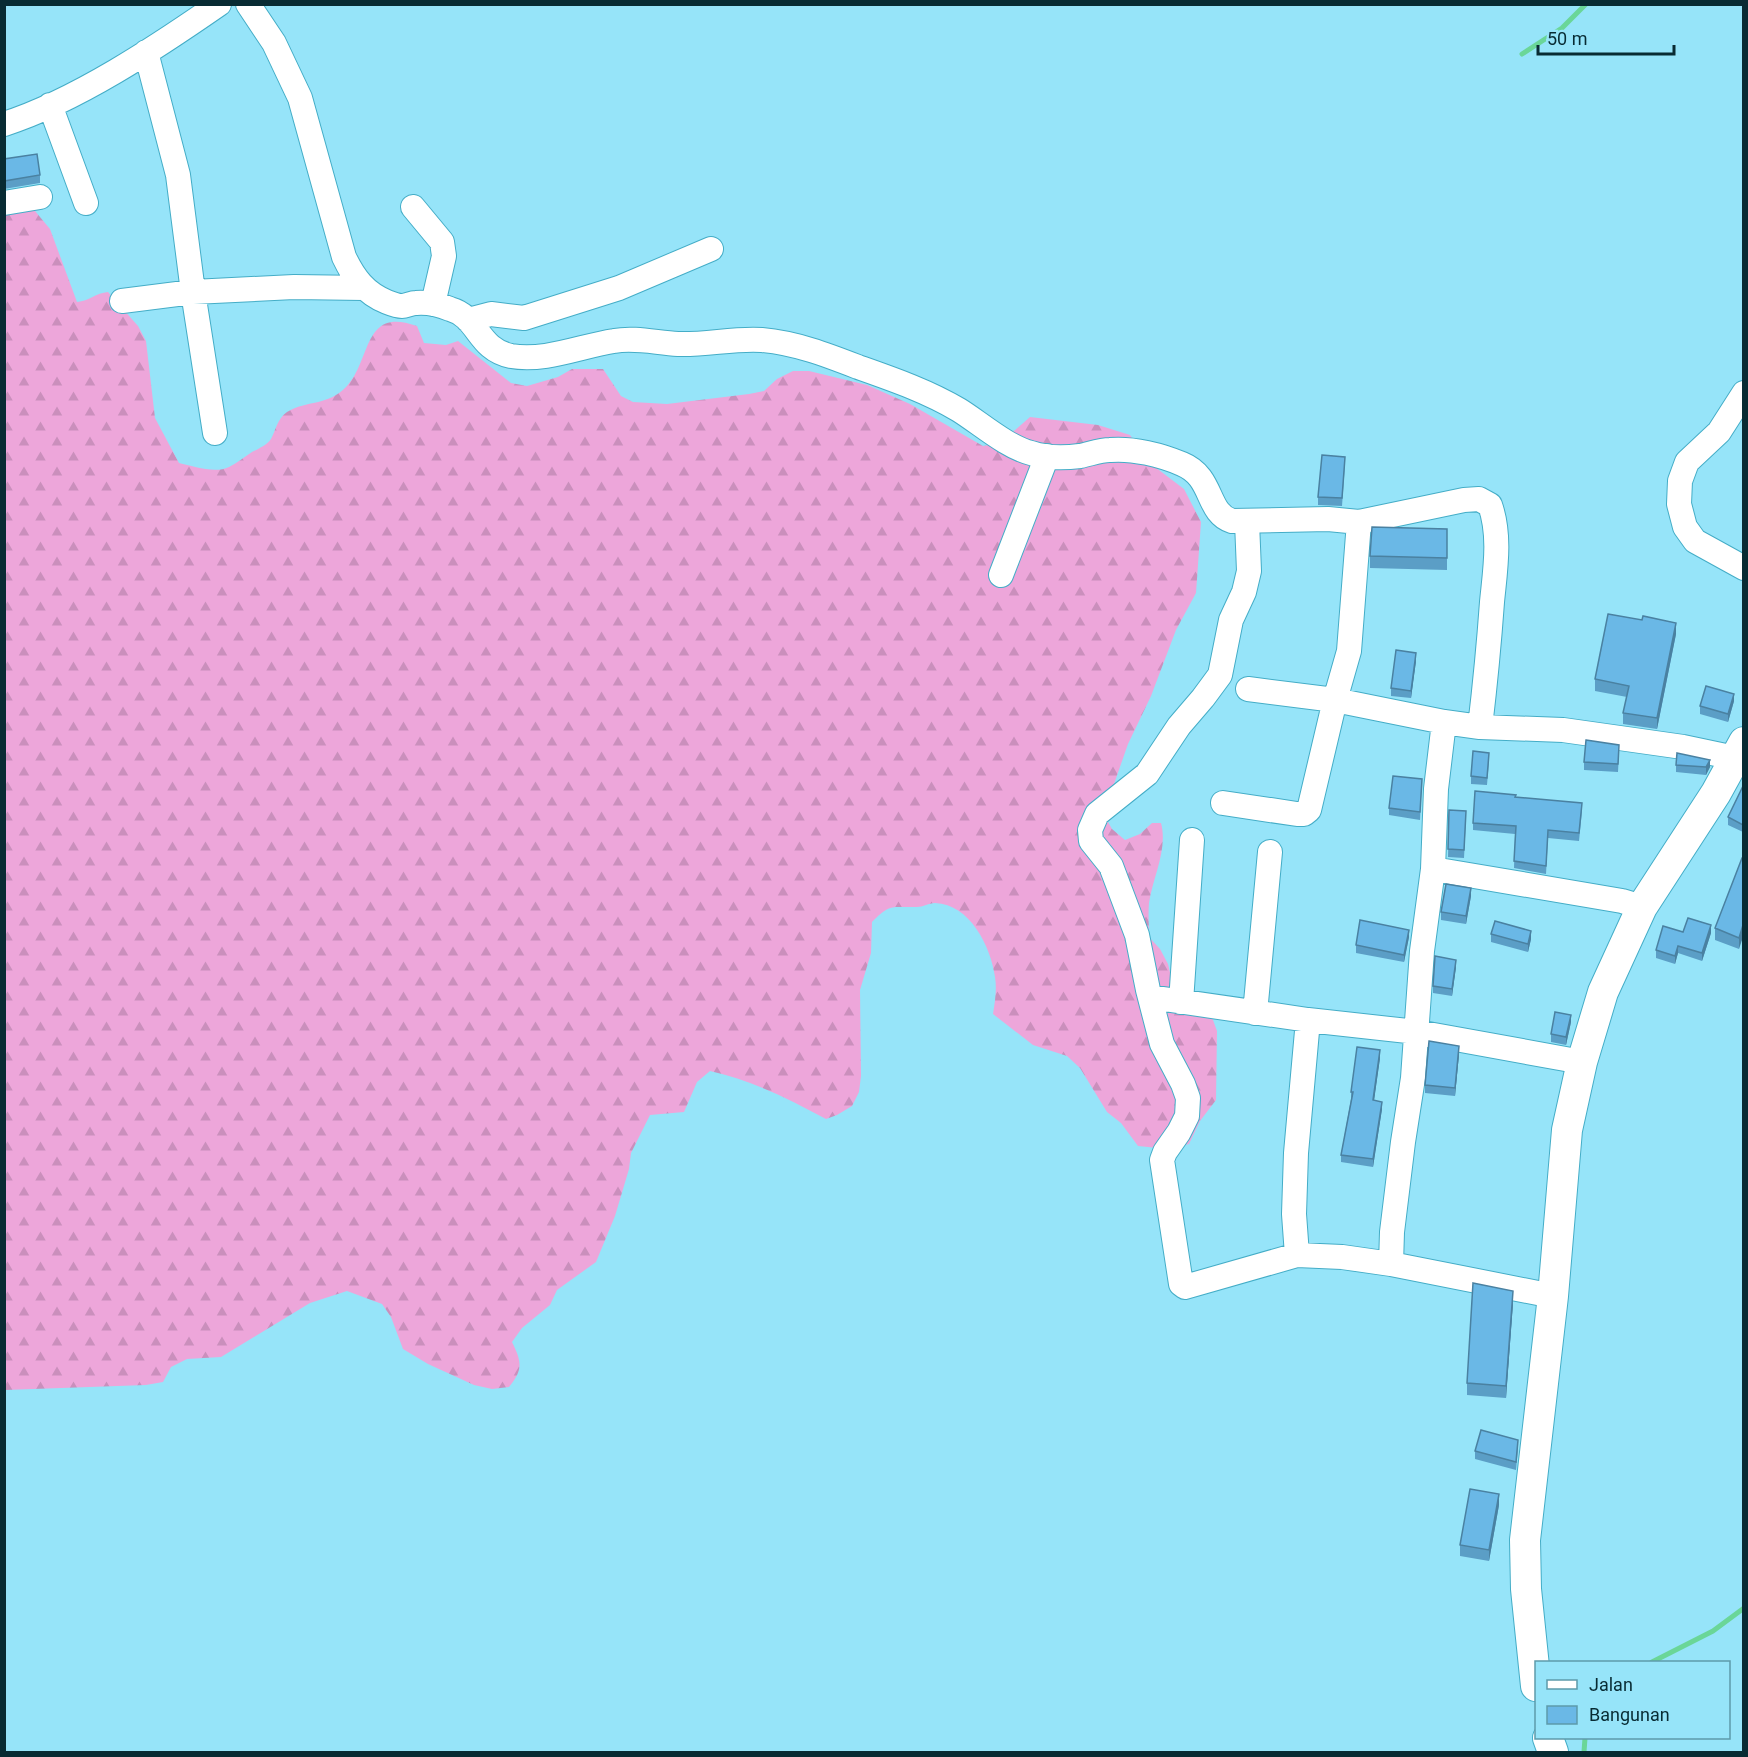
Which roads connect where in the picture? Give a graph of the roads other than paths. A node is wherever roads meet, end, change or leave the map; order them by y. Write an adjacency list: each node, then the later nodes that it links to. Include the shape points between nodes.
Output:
1 (219, 4): 3 (street)
2 (248, 4): 11 (street, via 274,44 300,98 344,257)
3 (146, 52): 4 (street); 12 (street, via 178,175)
4 (50, 105): 5 (street); 8 (street)
5 (4, 124)
6 (40, 197): 7 (street)
7 (4, 203)
8 (86, 203)
9 (413, 207): 14 (street, via 442,242 444,256)
10 (711, 249): 15 (street, via 620,288 524,318 491,314)
11 (364, 288): 12 (street); 14 (street, via 399,306)
12 (193, 292): 13 (street); 17 (street)
13 (122, 301)
14 (433, 304): 15 (street, via 460,312)
15 (468, 320): 18 (street, via 490,348 513,356 554,354 616,340 695,344 744,339 796,346 900,381 957,409 1018,448)
16 (1743, 393): 21 (street, via 1719,432 1688,462 1680,481 1679,504 1685,527 1695,541)
17 (215, 433)
18 (1047, 456): 19 (street, via 1081,456 1120,449 1168,459 1195,471 1224,519); 22 (street)
19 (1247, 522): 20 (street); 33 (street, via 1249,571 1232,620 1220,675 1147,774 1097,814 1090,830 1090,841 1111,866 1137,935)
20 (1359, 522): 24 (street, via 1349,651); 26 (street, via 1464,500 1479,499 1490,506 1496,565)
21 (1743, 568)
22 (1001, 575)
23 (1248, 688): 24 (street)
24 (1335, 700): 25 (street); 28 (street, via 1309,810 1297,814)
25 (1444, 722): 26 (street); 31 (street)
26 (1480, 726): 27 (street, via 1563,730 1683,747)
27 (1739, 750): 32 (main road, via 1716,793)
28 (1223, 803)
29 (1192, 840): 34 (street)
30 (1270, 852): 35 (street)
31 (1433, 868): 32 (street); 37 (street)
32 (1642, 907): 38 (main road, via 1603,992)
33 (1150, 997): 34 (street); 39 (street, via 1162,1044 1188,1098 1187,1116 1162,1161 1181,1284 1185,1287)
34 (1182, 1002): 35 (street)
35 (1255, 1013): 36 (street)
36 (1308, 1020): 37 (street); 39 (street, via 1296,1153 1294,1214)
37 (1417, 1032): 38 (street); 40 (street)
38 (1582, 1062): 41 (main road, via 1567,1130)
39 (1298, 1256): 40 (street)
40 (1390, 1264): 41 (street)
41 (1553, 1296): 42 (main road, via 1525,1540)
42 (1535, 1676)

